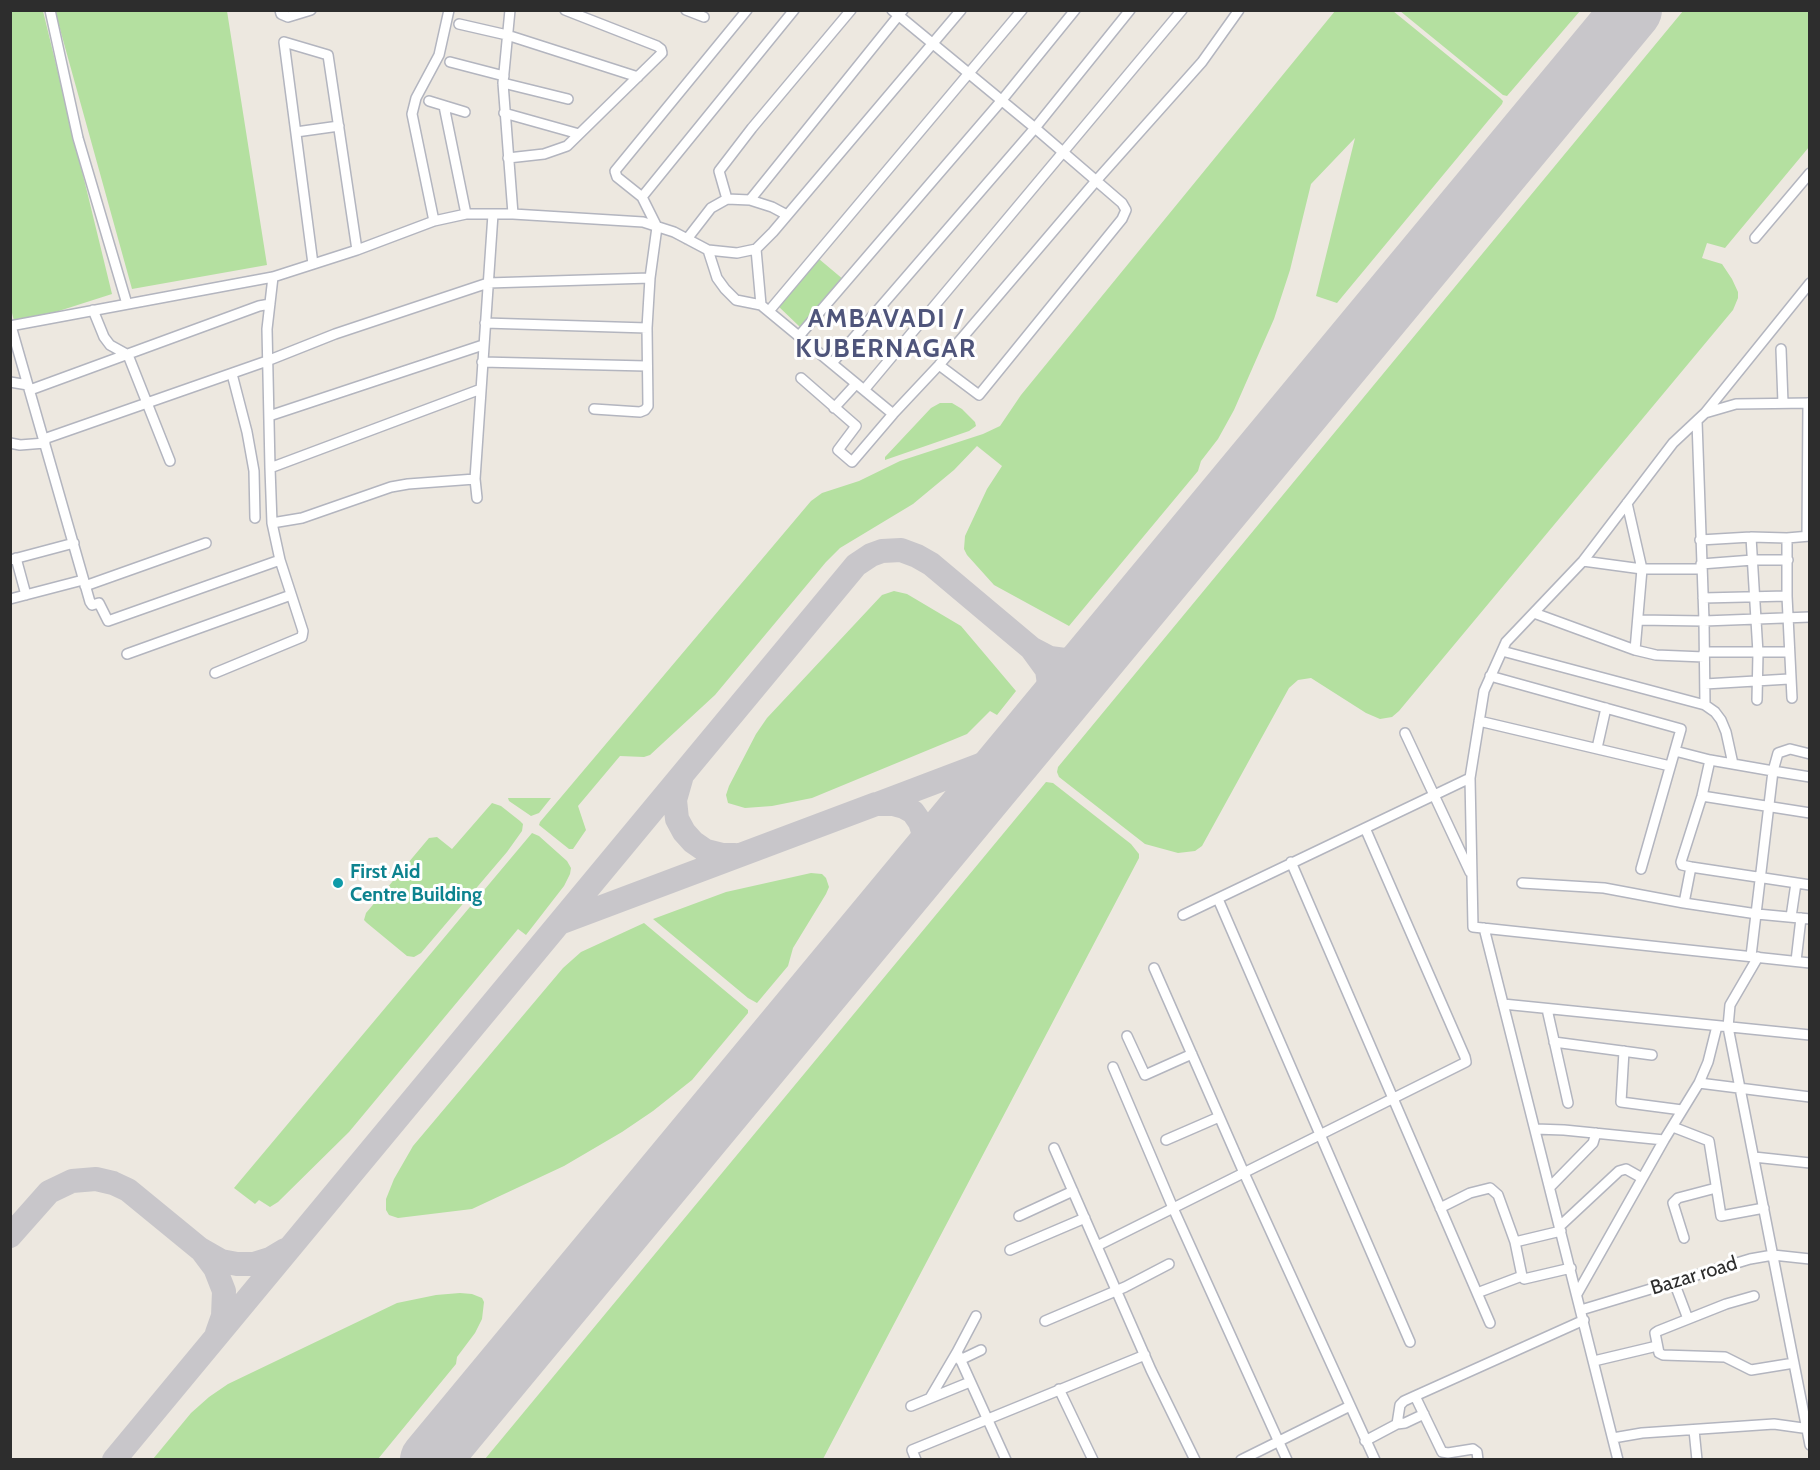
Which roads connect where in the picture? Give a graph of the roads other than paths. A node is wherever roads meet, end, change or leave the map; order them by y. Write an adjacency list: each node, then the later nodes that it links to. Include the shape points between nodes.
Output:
1 (50, 10): 59 (street, via 78,138)
2 (280, 10): 3 (street, via 288,17)
3 (311, 10)
4 (449, 10): 47 (street, via 439,55 416,98 412,114)
5 (510, 10): 20 (street)
6 (565, 10): 24 (street, via 661,49 659,57)
7 (686, 10): 18 (street)
8 (747, 10): 40 (street, via 616,168 617,177)
9 (794, 10): 40 (street)
10 (851, 10): 41 (street, via 719,171)
11 (961, 10): 21 (street)
12 (1022, 10): 23 (street)
13 (1075, 10): 27 (street)
14 (1130, 10): 33 (street)
15 (1182, 10): 36 (street)
16 (1239, 10): 39 (street, via 1202,62)
17 (898, 12): 21 (street); 42 (street)
18 (704, 17)
19 (459, 24): 20 (street)
20 (507, 35): 24 (street); 25 (street)
21 (933, 44): 23 (street); 46 (street)
22 (450, 62): 25 (street)
23 (969, 74): 27 (street); 61 (street)
24 (638, 77): 35 (street)
25 (504, 79): 26 (street); 31 (street)
26 (568, 99)
27 (1002, 100): 33 (street); 66 (street)
28 (429, 101): 29 (street)
29 (444, 106): 30 (street); 43 (street)
30 (465, 112)
31 (504, 113): 35 (street); 37 (street)
32 (339, 126): 34 (street); 34 (street, via 328,55 284,42); 52 (street)
33 (1035, 128): 36 (street); 72 (street)
34 (296, 132): 54 (street)
35 (579, 134): 37 (street, via 557,151)
36 (1063, 152): 39 (street); 79 (street)
37 (508, 158): 45 (street)
38 (1809, 174): 49 (street)
39 (1095, 182): 73 (street); 73 (street, via 1122,203 1126,210 1122,219 979,394)
40 (642, 197): 48 (street)
41 (727, 199): 42 (street); 50 (street, via 711,208)
42 (750, 200): 46 (street)
43 (466, 214): 44 (street); 47 (street)
44 (493, 214): 45 (street); 57 (street)
45 (513, 214): 48 (street, via 643,222)
46 (787, 215): 51 (street)
47 (434, 221): 52 (street)
48 (657, 227): 50 (street); 56 (street)
49 (1755, 238)
50 (687, 239): 53 (street)
51 (756, 249): 53 (street, via 737,254); 61 (street)
52 (357, 250): 54 (street)
53 (708, 250): 61 (street, via 725,289 736,300)
54 (314, 264): 55 (street)
55 (273, 277): 59 (street); 60 (street)
56 (650, 278): 57 (street); 65 (street)
57 (488, 283): 63 (street); 70 (street, via 334,334)
58 (1809, 283): 86 (street)
59 (126, 304): 62 (street)
60 (270, 304): 69 (street); 70 (street)
61 (765, 308): 66 (street)
62 (93, 310): 64 (street); 69 (street, via 110,345)
63 (485, 323): 65 (street); 67 (street)
64 (11, 326): 78 (street)
65 (647, 328): 74 (street)
66 (799, 336): 72 (street)
67 (483, 345): 71 (street); 88 (street)
68 (1782, 349): 81 (street)
69 (128, 355): 78 (street); 83 (street)
70 (267, 362): 75 (street); 88 (street)
71 (482, 362): 74 (street); 80 (street)
72 (832, 363): 79 (street)
73 (939, 365): 87 (street)
74 (646, 366): 85 (street, via 645,410)
75 (232, 374): 83 (street); 97 (street, via 254,471)
76 (801, 378): 84 (street)
77 (10, 382): 78 (street)
78 (29, 387): 90 (street)
79 (860, 387): 84 (street); 87 (street)
80 (481, 389): 93 (street); 94 (street)
81 (1783, 403): 82 (street); 86 (street, via 1737,404)
82 (1809, 403): 99 (street)
83 (148, 404): 90 (street); 92 (street)
84 (834, 408): 87 (street, via 856,426 838,450 852,462)
85 (594, 409)
86 (1706, 413): 89 (street)
87 (892, 414)
88 (269, 416): 93 (street)
89 (1697, 421): 96 (street, via 1673,444); 102 (street)
90 (45, 441): 91 (street); 103 (street)
91 (10, 443)
92 (170, 460)
93 (270, 468): 98 (street)
94 (475, 478): 95 (street); 98 (street, via 391,487 302,518)
95 (477, 498)
96 (1627, 503): 109 (street); 111 (street)
97 (255, 518)
98 (272, 523): 106 (street)
99 (1808, 536): 101 (street)
100 (1751, 537): 101 (street); 102 (street); 107 (street)
101 (1787, 538): 108 (street)
102 (1700, 540): 110 (street)
103 (74, 543): 105 (street); 112 (street)
104 (207, 543): 112 (street)
105 (13, 559): 113 (street)
106 (280, 560): 112 (street, via 108,621 99,603 92,605); 114 (street)
107 (1753, 560): 108 (street); 110 (street); 115 (street)
108 (1788, 560): 116 (street)
109 (1583, 561): 111 (street); 119 (street)
110 (1701, 566): 111 (street); 117 (street)
111 (1642, 569): 122 (street)
112 (84, 583): 113 (street)
113 (26, 595): 118 (street)
114 (291, 595): 129 (street); 131 (street, via 302,637)
115 (1754, 596): 116 (street); 117 (street); 123 (street)
116 (1787, 596): 121 (street)
117 (1703, 598): 124 (street)
118 (10, 599)
119 (1534, 612): 125 (street); 126 (street)
120 (1809, 617): 121 (street)
121 (1788, 618): 123 (street); 127 (street)
122 (1638, 620): 124 (street); 125 (street)
123 (1755, 620): 124 (street); 128 (street)
124 (1704, 621): 130 (street)
125 (1635, 650): 130 (street, via 1656,655)
126 (1502, 651): 132 (street); 138 (street)
127 (1790, 652): 128 (street); 133 (street)
128 (1758, 653): 130 (street); 134 (street)
129 (128, 654)
130 (1704, 654): 135 (street)
131 (215, 673)
132 (1490, 676): 139 (street); 140 (street)
133 (1790, 679): 134 (street); 136 (street)
134 (1756, 681): 135 (street); 137 (street)
135 (1705, 684): 138 (street)
136 (1792, 698)
137 (1757, 700)
138 (1705, 705): 146 (street, via 1721,720)
139 (1606, 708): 142 (street); 143 (street, via 1681,729)
140 (1479, 721): 142 (street); 150 (street)
141 (1405, 733): 151 (street)
142 (1597, 748): 147 (street)
143 (1675, 751): 145 (street); 147 (street)
144 (1809, 754): 148 (street, via 1790,749 1778,753)
145 (1710, 760): 146 (street); 152 (street)
146 (1733, 764): 148 (street)
147 (1670, 766): 158 (street)
148 (1773, 771): 149 (street); 153 (street)
149 (1809, 777)
150 (1470, 778): 151 (street); 159 (street)
151 (1434, 796): 155 (street); 159 (street)
152 (1702, 796): 153 (street); 157 (street, via 1681,862)
153 (1768, 807): 154 (street); 160 (street)
154 (1809, 813)
155 (1365, 828): 156 (street); 188 (street, via 1466,1060)
156 (1292, 862): 164 (street); 188 (street)
157 (1691, 867): 160 (street); 165 (street)
158 (1641, 869)
159 (1472, 877): 169 (street, via 1473,927)
160 (1761, 877): 162 (street); 166 (street)
161 (1522, 882): 165 (street, via 1604,888)
162 (1796, 883): 163 (street); 168 (street)
163 (1809, 885)
164 (1218, 899): 167 (street); 195 (street)
165 (1684, 903): 166 (street)
166 (1756, 914): 168 (street); 170 (street)
167 (1183, 915)
168 (1801, 918): 171 (street)
169 (1484, 928): 170 (street); 174 (street)
170 (1754, 956): 171 (street); 177 (street, via 1730,1005)
171 (1796, 961): 172 (street)
172 (1809, 963)
173 (1154, 968): 182 (street)
174 (1503, 1004): 175 (street); 193 (street)
175 (1547, 1009): 176 (street); 180 (street)
176 (1717, 1026): 177 (street); 185 (street)
177 (1728, 1027): 178 (street); 186 (street)
178 (1809, 1035)
179 (1126, 1036): 182 (street, via 1146,1075)
180 (1554, 1042): 181 (street); 189 (street)
181 (1624, 1051): 183 (street); 190 (street, via 1621,1102)
182 (1192, 1054): 191 (street)
183 (1652, 1055)
184 (1113, 1067): 206 (street)
185 (1699, 1083): 186 (street); 190 (street)
186 (1740, 1089): 187 (street); 199 (street)
187 (1809, 1097)
188 (1392, 1098): 195 (street); 207 (street)
189 (1568, 1103)
190 (1682, 1110): 192 (street)
191 (1219, 1117): 196 (street); 201 (street)
192 (1673, 1127): 197 (street); 204 (street, via 1709,1141)
193 (1535, 1129): 194 (street); 203 (street)
194 (1596, 1133): 197 (street); 203 (street, via 1593,1143)
195 (1320, 1135): 201 (street); 231 (street)
196 (1166, 1140)
197 (1664, 1140): 202 (street)
198 (1054, 1148): 205 (street)
199 (1754, 1157): 200 (street); 208 (street)
200 (1809, 1163)
201 (1244, 1173): 206 (street); 243 (street)
202 (1642, 1178): 211 (street, via 1626,1169 1619,1171); 224 (street)
203 (1550, 1187): 211 (street)
204 (1716, 1188): 208 (street, via 1721,1216); 212 (street, via 1674,1200)
205 (1073, 1191): 209 (street); 210 (street)
206 (1173, 1208): 214 (street); 250 (street)
207 (1440, 1208): 213 (street, via 1490,1188 1498,1196); 223 (street)
208 (1764, 1208): 216 (street)
209 (1019, 1216)
210 (1085, 1218): 214 (street); 215 (street)
211 (1560, 1228): 213 (street); 219 (street)
212 (1684, 1238)
213 (1515, 1242): 220 (street)
214 (1097, 1246): 222 (street)
215 (1010, 1250)
216 (1773, 1255): 217 (street, Bazar road); 221 (street, Bazar road); 237 (street)
217 (1809, 1259)
218 (1169, 1264): 222 (street)
219 (1571, 1268): 220 (street, via 1526,1279); 224 (street)
220 (1522, 1276): 223 (street)
221 (1674, 1282): 226 (street, Bazar road); 228 (street)
222 (1116, 1290): 229 (street); 234 (street)
223 (1477, 1293): 230 (street)
224 (1577, 1294): 226 (street)
225 (1754, 1296): 228 (street)
226 (1583, 1315): 236 (street); 240 (street, Bazar road)
227 (976, 1316): 235 (street)
228 (1688, 1319): 232 (street, via 1658,1330)
229 (1045, 1321)
230 (1490, 1323)
231 (1410, 1342)
232 (1657, 1346): 236 (street); 237 (street, via 1663,1355 1725,1357 1750,1370)
233 (981, 1350): 235 (street)
234 (1145, 1355): 239 (street); 256 (street)
235 (958, 1356): 238 (street); 241 (street)
236 (1594, 1361): 249 (street)
237 (1794, 1363): 247 (street)
238 (970, 1382): 241 (street); 245 (street)
239 (1059, 1389): 245 (street); 255 (street)
240 (1415, 1396): 244 (street); 246 (street, via 1400,1405)
241 (930, 1398): 242 (street)
242 (911, 1406)
243 (1350, 1406): 250 (street); 251 (street)
244 (1424, 1414): 246 (street); 260 (street, via 1442,1452 1473,1449)
245 (986, 1419): 253 (street, via 912,1450); 254 (street)
246 (1397, 1424): 251 (street)
247 (1808, 1429): 248 (street, via 1774,1424); 252 (street)
248 (1694, 1430): 249 (street); 262 (street)
249 (1613, 1438): 261 (street)
250 (1278, 1441): 257 (street); 258 (street)
251 (1365, 1441): 259 (street)
252 (1809, 1445)
253 (916, 1460)
254 (1006, 1460)
255 (1094, 1460)
256 (1195, 1460)
257 (1241, 1460)
258 (1287, 1460)
259 (1375, 1460)
260 (1478, 1460)
261 (1618, 1460)
262 (1697, 1460)

